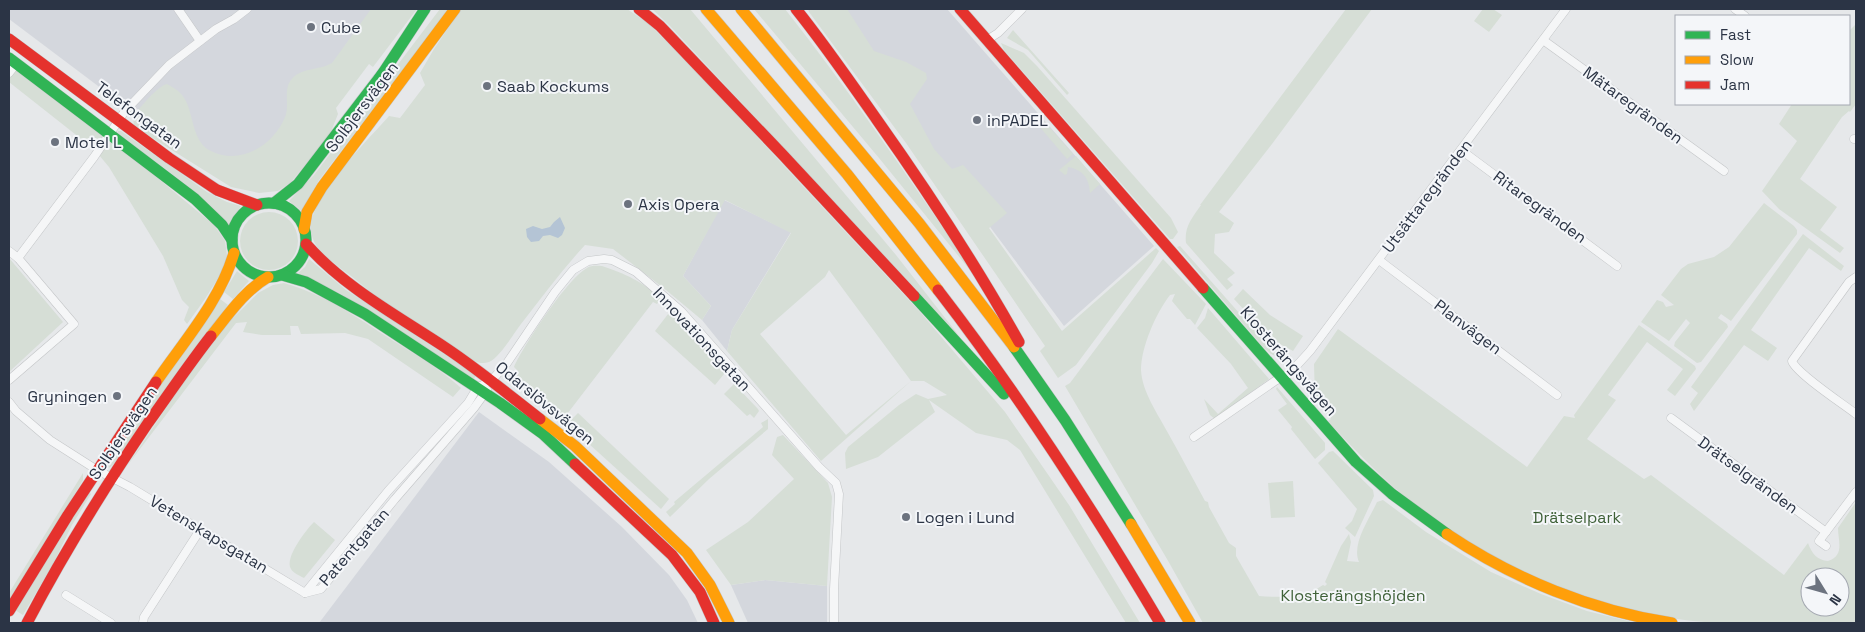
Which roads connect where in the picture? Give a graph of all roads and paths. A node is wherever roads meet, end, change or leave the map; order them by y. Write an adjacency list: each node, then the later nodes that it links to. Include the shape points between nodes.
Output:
1 (178, 9): 14 (street)
2 (247, 9): 14 (street)
3 (425, 9): 19 (main road)
4 (431, 9): 19 (main road, Solbjersvägen)
5 (455, 9): 26 (main road, Solbjersvägen, via 322,187 307,212)
6 (639, 9): 47 (main road, via 660,26 788,161)
7 (706, 9): 47 (main road, via 912,256)
8 (741, 9): 43 (main road, via 931,238)
9 (796, 9): 43 (main road, via 969,255 994,294)
10 (960, 9): 15 (main road, Klosterängsvägen)
11 (1022, 9): 15 (street)
12 (1566, 9): 16 (street, Utsättaregränden)
13 (9, 39): 20 (main road, Telefongatan)
14 (200, 40): 20 (street, via 160,73)
15 (987, 40): 37 (main road, Klosterängsvägen)
16 (1543, 40): 22 (street, Utsättaregränden); 23 (street, Mätaregränden)
17 (12, 61): 18 (street); 21 (main road, Telefongatan)
18 (9, 73)
19 (379, 79): 24 (main road, Solbjersvägen, via 298,184)
20 (118, 120): 21 (street); 25 (main road, Telefongatan, via 217,190)
21 (108, 134): 27 (main road, Telefongatan, via 195,199 222,225); 31 (street)
22 (1461, 150): 32 (street, Utsättaregränden); 33 (street, Ritaregränden)
23 (1724, 171)
24 (274, 203): 25 (main road); 26 (main road, via 296,214)
25 (257, 205): 27 (main road, via 236,223)
26 (304, 229): 28 (main road)
27 (232, 240): 30 (main road)
28 (306, 244): 34 (main road, via 300,259); 39 (main road, Odarslövsvägen, via 320,261 351,285)
29 (9, 251): 31 (street)
30 (234, 253): 35 (main road, via 245,268); 48 (main road, Solbjersvägen, via 228,274 216,296)
31 (18, 258): 38 (street, via 74,324)
32 (1379, 260): 37 (street, Utsättaregränden, via 1305,357); 41 (street, Planvägen)
33 (1618, 266)
34 (282, 275): 35 (main road); 40 (main road, Odarslövsvägen, via 306,282 365,314)
35 (268, 277): 49 (main road, Solbjersvägen, via 248,291 224,318)
36 (1856, 277): 44 (street, via 1849,282 1792,361 1808,378)
37 (1282, 378): 46 (street, Utsättaregränden); 65 (main road, Klosterängsvägen, via 1365,470 1406,506 1474,552 1518,575 1610,611)
38 (9, 380)
39 (492, 380): 40 (street, Innovationsgatan); 61 (main road, Odarslövsvägen, via 575,446 666,530 699,569); 62 (street, Innovationsgatan, via 573,270 588,261 604,259 636,272 670,300 836,482 839,494)
40 (481, 391): 54 (street, Patentgatan, via 388,491); 60 (main road, Odarslövsvägen, via 543,434 672,555 700,592)
41 (1557, 395)
42 (9, 402): 48 (street, Vetenskapsgatan, via 50,440)
43 (1052, 402): 64 (main road, via 1119,504)
44 (1856, 414)
45 (1670, 418): 52 (street, Drätselgränden)
46 (1194, 437)
47 (1050, 446): 63 (main road)
48 (97, 470): 49 (street, Vetenskapsgatan); 56 (main road, Solbjersvägen)
49 (111, 478): 51 (street, Vetenskapsgatan); 57 (main road, Solbjersvägen)
50 (1856, 492): 52 (street)
51 (200, 530): 54 (street, Vetenskapsgatan); 59 (street)
52 (1826, 532): 53 (street, via 1820,541)
53 (1826, 546)
54 (305, 593)
55 (66, 595): 58 (street)
56 (9, 611)
57 (27, 623)
58 (111, 623)
59 (143, 623)
60 (714, 623)
61 (729, 623)
62 (834, 623)
63 (1160, 623)
64 (1190, 623)
65 (1672, 623)

